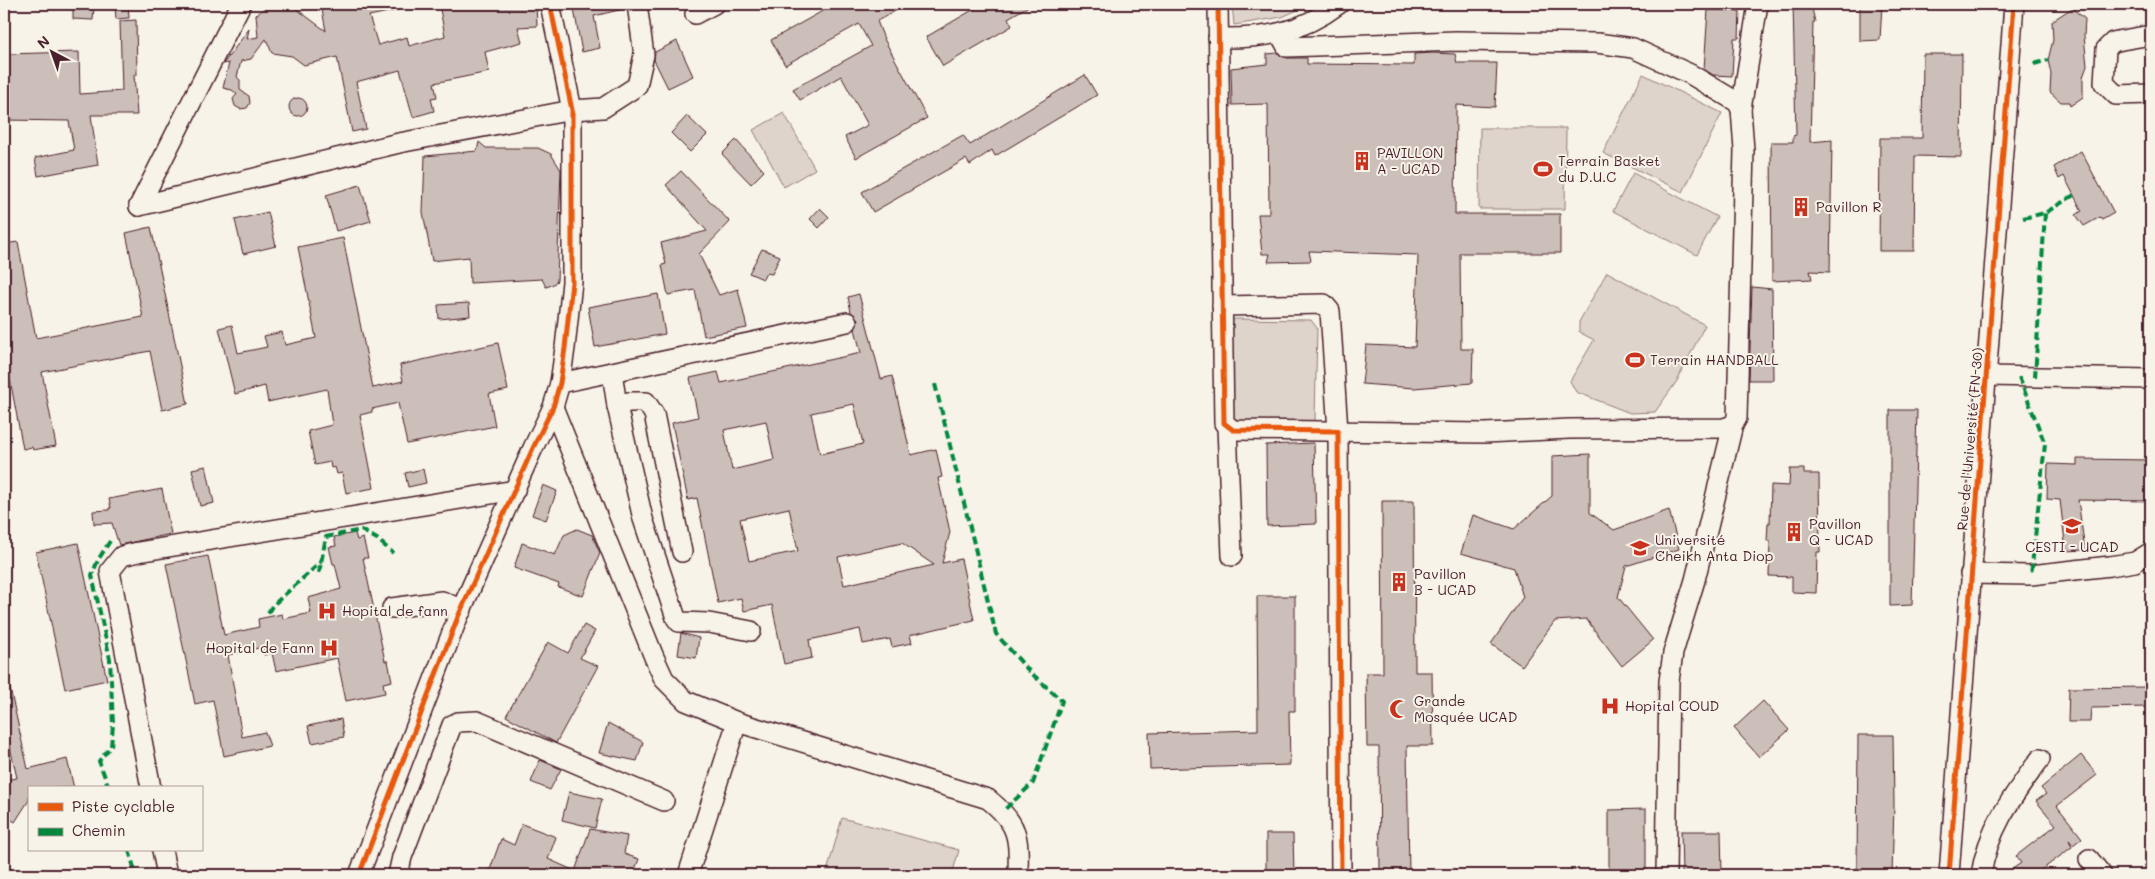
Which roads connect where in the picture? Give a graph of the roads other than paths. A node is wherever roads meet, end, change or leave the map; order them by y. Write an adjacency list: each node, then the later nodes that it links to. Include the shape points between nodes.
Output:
1 (241, 4): 15 (street, via 139,206 399,143)
2 (550, 4): 15 (street)
3 (637, 4): 15 (street, via 644,55 637,86 603,108)
4 (714, 4): 9 (street)
5 (1218, 4): 12 (street)
6 (1338, 4): 10 (street, via 1304,26)
7 (1758, 4): 14 (street)
8 (2014, 4): 19 (street, Rue de l'Université (FN-30))
9 (695, 14)
10 (1280, 34): 12 (street); 14 (street, via 1287,46 1456,41 1597,43 1633,48 1690,74 1732,98)
11 (2151, 35): 13 (street, via 2112,42 2106,49 2104,83 2116,95)
12 (1218, 38): 16 (street)
13 (2151, 94)
14 (1741, 109): 25 (street, via 1744,190 1737,418)
15 (572, 110): 21 (street, via 572,282)
16 (1222, 306): 24 (street, via 1224,423); 26 (street, via 1328,306)
17 (847, 322): 18 (street)
18 (612, 372): 21 (street); 22 (street)
19 (1987, 376): 20 (street); 31 (street, Rue de l'Université (FN-30))
20 (2151, 380)
21 (560, 383): 23 (street)
22 (617, 406): 28 (street, via 646,402 654,414); 34 (street, via 643,519 676,618 679,622 709,623)
23 (553, 407): 27 (street); 35 (street, via 664,678 686,701)
24 (1227, 426): 26 (street, via 1233,430); 30 (street)
25 (1733, 426): 26 (street, via 1485,432); 47 (street, via 1670,672)
26 (1338, 431): 46 (street)
27 (515, 490): 33 (street); 37 (street, via 122,556 110,571)
28 (682, 552)
29 (2151, 552): 31 (street, via 2135,562 2110,566 2031,574)
30 (1232, 556)
31 (1970, 574): 48 (street, Rue de l'Université (FN-30))
32 (392, 608): 33 (street, via 442,601)
33 (462, 610): 42 (street)
34 (751, 631)
35 (737, 722): 44 (street); 45 (street, via 988,799 1003,811 1015,829 1019,844)
36 (2040, 759): 49 (street, via 1998,819)
37 (151, 786)
38 (664, 801): 43 (street, via 477,721 458,722 452,726)
39 (162, 852): 41 (street)
40 (2089, 859): 50 (street)
41 (167, 875)
42 (359, 875)
43 (398, 875)
44 (688, 875)
45 (1018, 875)
46 (1341, 875)
47 (1666, 875)
48 (1948, 875)
49 (1981, 875)
50 (2102, 875)

